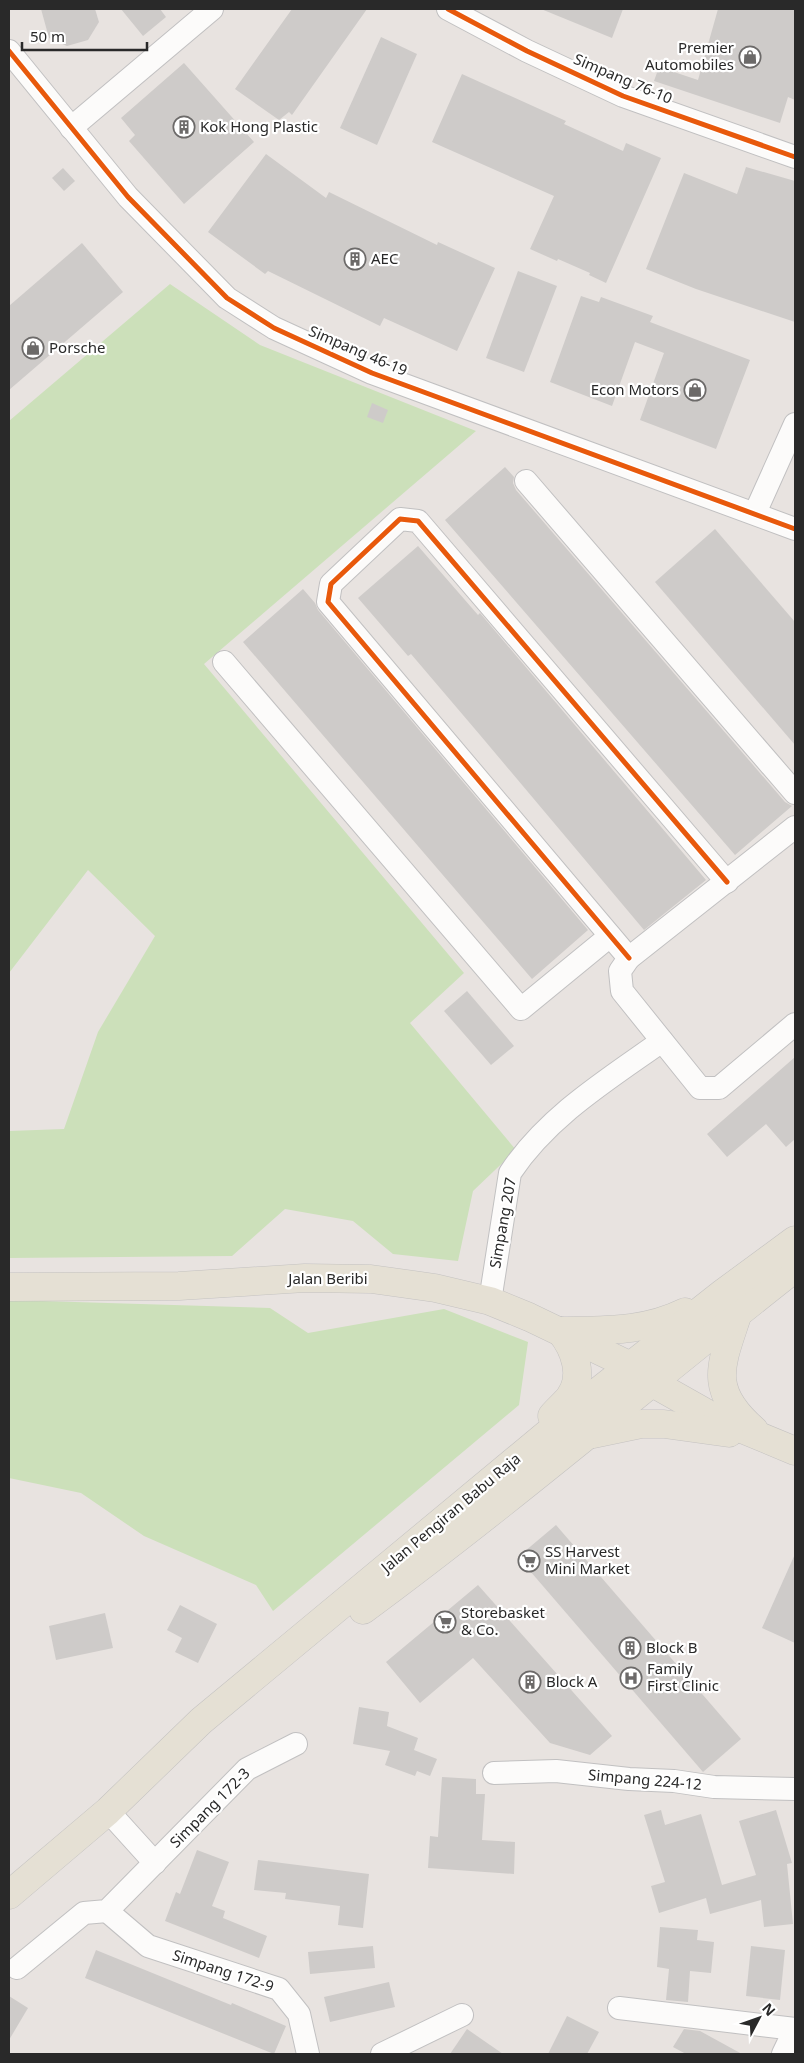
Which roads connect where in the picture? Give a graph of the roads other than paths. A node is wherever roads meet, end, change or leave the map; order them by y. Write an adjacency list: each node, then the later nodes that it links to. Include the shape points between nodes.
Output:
1 (212, 9): 4 (street)
2 (448, 9): 5 (street, Simpang 76-10, via 623,96)
3 (9, 51): 4 (street, Simpang 46-19)
4 (71, 128): 8 (street, Simpang 46-19, via 128,197 227,298 274,328 372,373)
5 (795, 157)
6 (795, 424): 8 (street)
7 (526, 481): 11 (street)
8 (755, 513): 9 (street, Simpang 46-19)
9 (795, 529)
10 (224, 662): 14 (street, via 521,1009)
11 (795, 793)
12 (795, 827): 13 (street)
13 (727, 882): 14 (street, via 418,521 400,519 331,584 328,602); 15 (street)
14 (610, 936): 15 (street)
15 (629, 958): 17 (street, via 620,971 622,991)
16 (795, 1024): 17 (street, via 719,1088 700,1088)
17 (662, 1041): 21 (street, Simpang 207, via 570,1106 510,1173)
18 (795, 1240): 22 (main road, Jalan Pengiran Babu Raja)
19 (795, 1268): 22 (main road, Jalan Pengiran Babu Raja)
20 (9, 1287): 21 (main road, Jalan Beribi, via 179,1286 304,1278 371,1279 435,1288)
21 (490, 1301): 23 (main road, Jalan Beribi)
22 (730, 1303): 23 (main road, via 628,1330); 24 (main road, Jalan Pengiran Babu Raja); 26 (main road, via 721,1377 725,1393 741,1418)
23 (560, 1331): 24 (main road, Jalan Beribi); 28 (main road, via 575,1355 577,1370 570,1396)
24 (641, 1374): 25 (main road, Jalan Pengiran Babu Raja); 26 (main road, Jalan Beribi, via 713,1417); 28 (main road, Jalan Pengiran Babu Raja)
25 (588, 1435): 26 (main road, via 641,1424 664,1424); 32 (main road, Jalan Pengiran Babu Raja, via 309,1649)
26 (765, 1439): 27 (main road)
27 (795, 1451)
28 (495, 1477): 32 (main road, Jalan Pengiran Babu Raja, via 201,1721)
29 (296, 1744): 33 (street, Simpang 172-3, via 247,1769)
30 (494, 1773): 31 (street, Simpang 224-12, via 556,1772 629,1780)
31 (795, 1789)
32 (114, 1806): 33 (street); 34 (main road, Jalan Pengiran Babu Raja)
33 (155, 1863): 35 (street, Simpang 172-3)
34 (9, 1895)
35 (107, 1911): 36 (street, via 84,1913); 40 (street, Simpang 172-9, via 148,1946 279,1989 299,2014)
36 (17, 1968)
37 (619, 2008): 39 (street)
38 (462, 2015): 41 (street)
39 (795, 2029): 42 (street)
40 (308, 2054)
41 (382, 2054)
42 (783, 2054)

